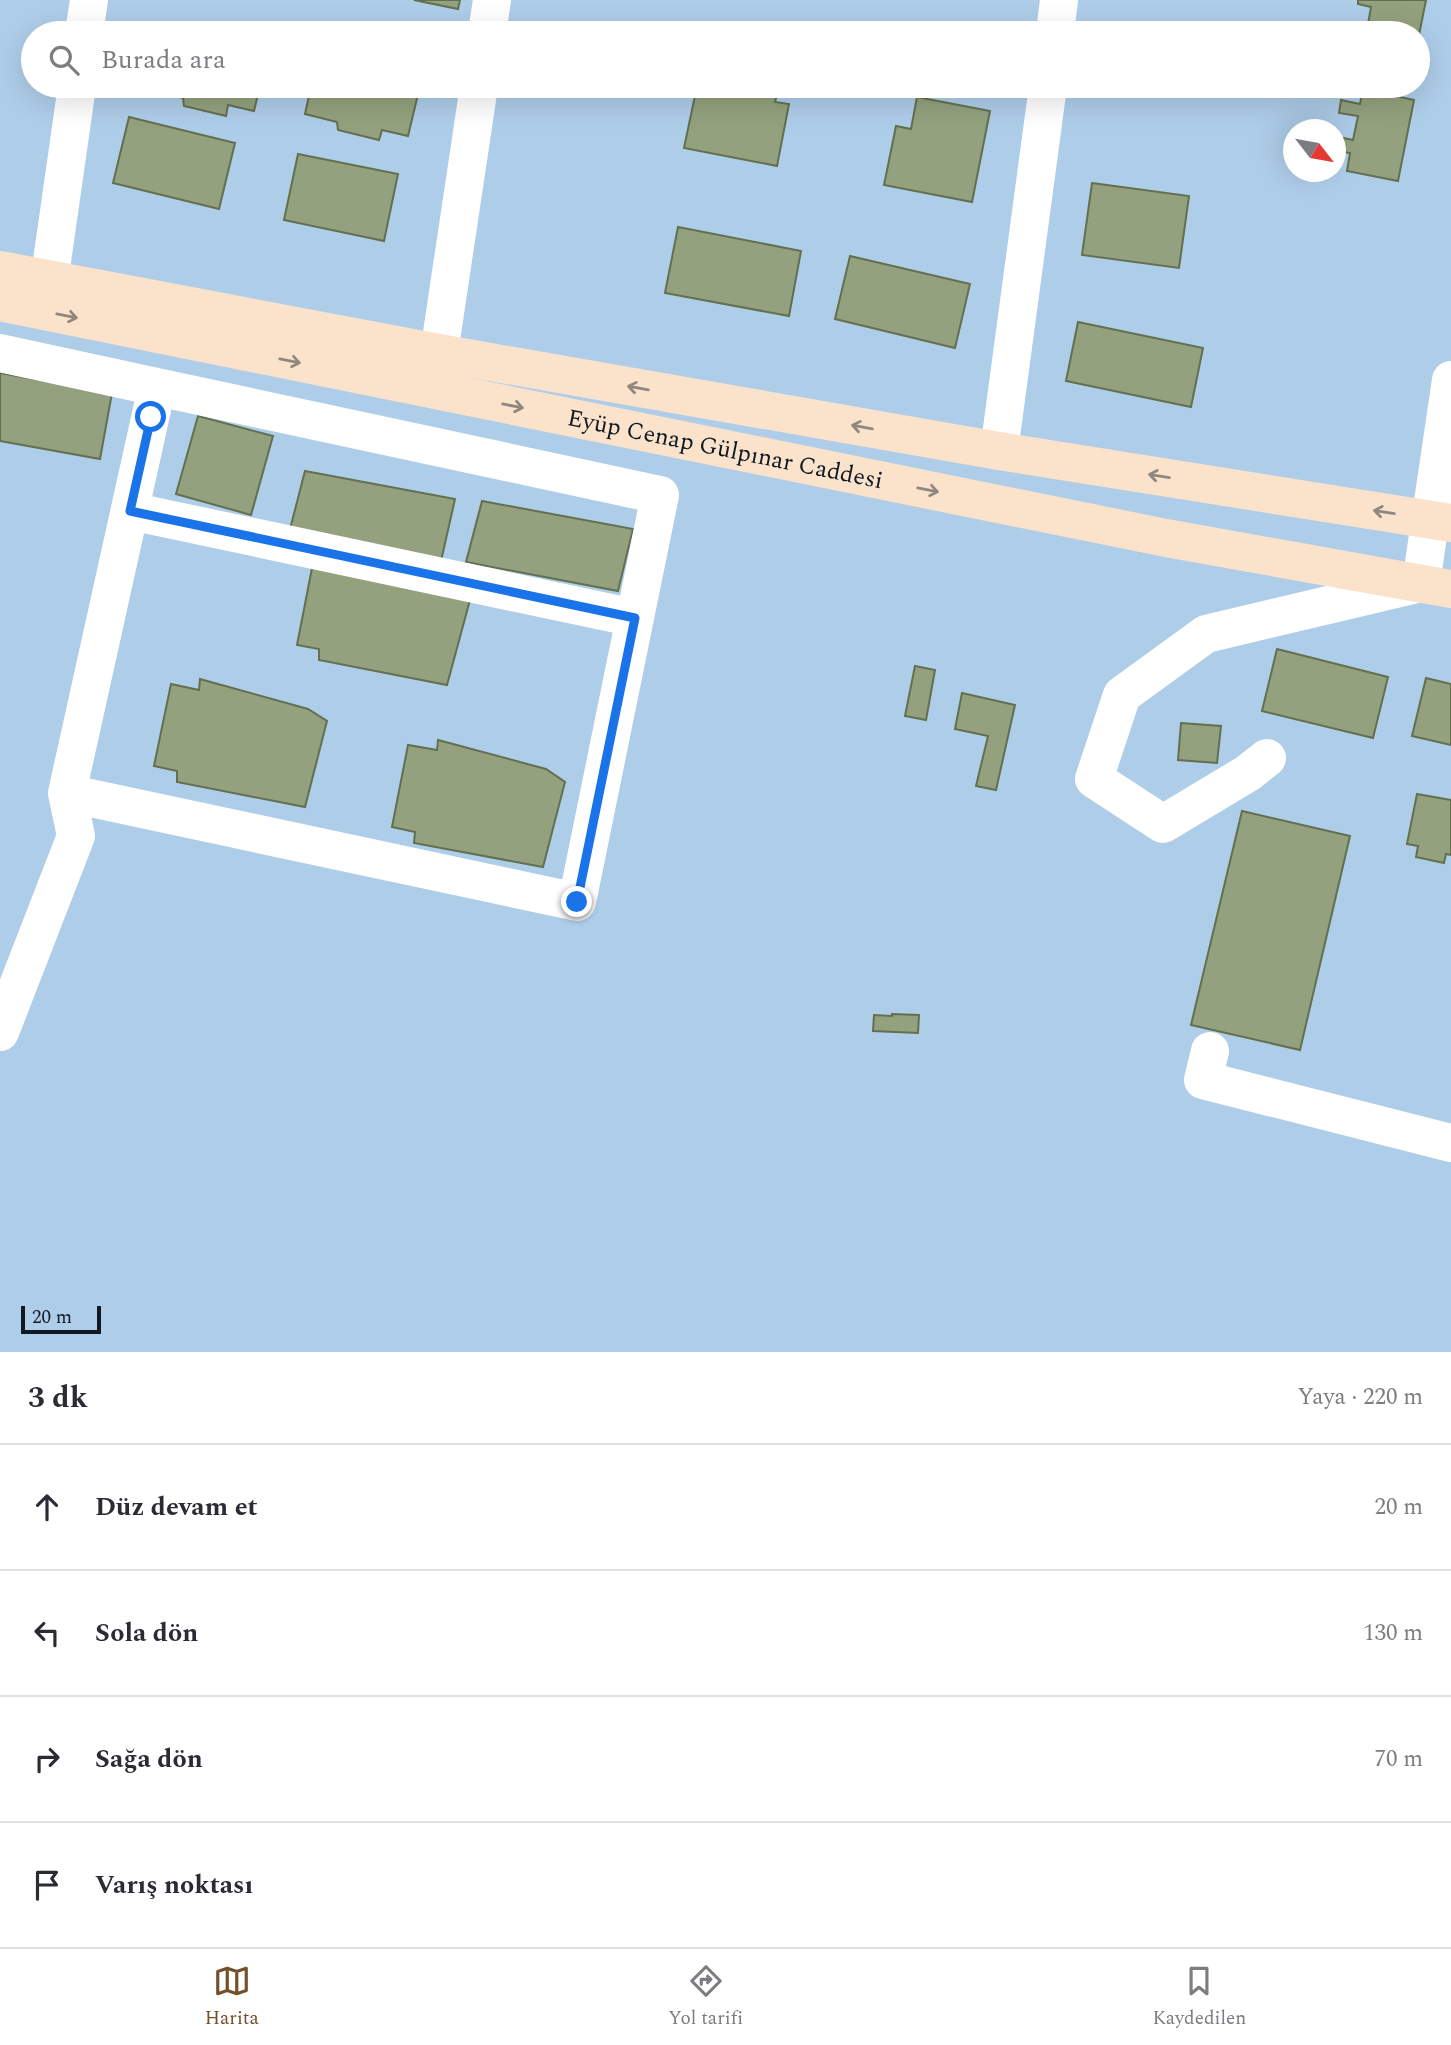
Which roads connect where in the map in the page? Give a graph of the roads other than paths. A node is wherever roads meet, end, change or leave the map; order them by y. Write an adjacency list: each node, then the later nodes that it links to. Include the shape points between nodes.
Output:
1 (89, 0): 4 (street)
2 (492, 0): 5 (street)
3 (1059, 0): 6 (street)
4 (86, 21)
5 (489, 21)
6 (1056, 21)
7 (74, 98): 11 (street)
8 (477, 98): 14 (street)
9 (1046, 98): 17 (street)
10 (0, 270): 11 (main road)
11 (49, 282): 14 (main road)
12 (0, 302): 20 (main road, Eyüp Cenap Gülpınar Caddesi, one-way to 20, via 1166,538)
13 (0, 353): 16 (street)
14 (439, 353): 17 (main road, one-way to 14)
15 (1451, 380): 19 (street)
16 (157, 387): 18 (street); 21 (street, via 660,495)
17 (999, 451): 19 (main road, one-way to 17)
18 (130, 511): 21 (street); 23 (street)
19 (1441, 521): 20 (street)
20 (1436, 586): 22 (street, via 1206,634 1122,695 1094,779 1163,824)
21 (635, 618): 23 (street, via 577,902)
22 (1266, 758)
23 (67, 793): 24 (street, via 76,836)
24 (0, 1032)
25 (1210, 1051): 26 (street, via 1203,1080)
26 (1451, 1143)

